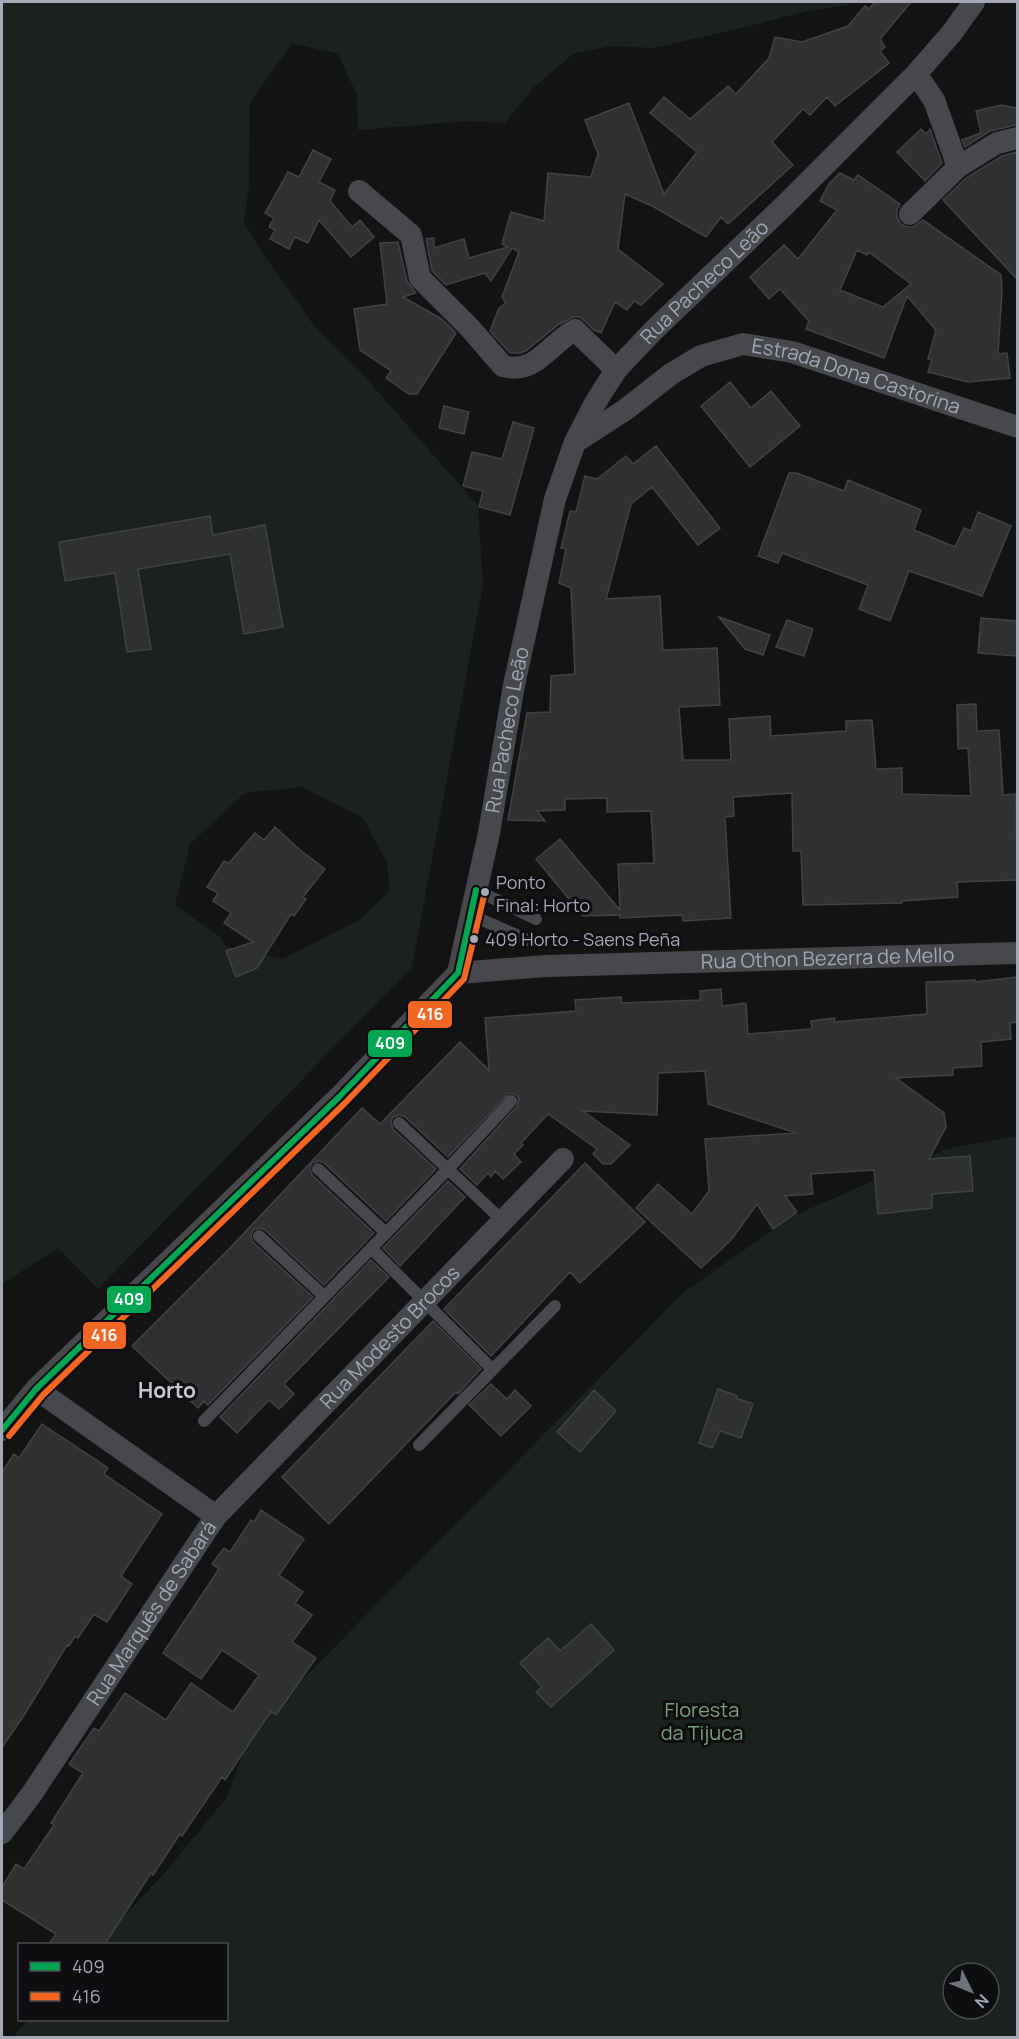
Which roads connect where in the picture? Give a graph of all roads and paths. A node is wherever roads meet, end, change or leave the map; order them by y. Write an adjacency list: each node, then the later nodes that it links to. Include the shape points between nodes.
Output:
1 (974, 2): 2 (street, Rua Pacheco Leão)
2 (916, 74): 4 (street, via 934,100); 7 (street, Rua Pacheco Leão)
3 (1017, 138): 4 (street, via 998,143)
4 (958, 166): 6 (street)
5 (359, 191): 7 (street, via 411,235 420,278 503,366 532,364 573,330)
6 (910, 214)
7 (616, 370): 9 (street, Rua Pacheco Leão)
8 (1017, 427): 9 (street, Estrada Dona Castorina, via 792,352 744,344 701,356)
9 (575, 442): 10 (street, Rua Pacheco Leão, via 555,499 533,592)
10 (476, 890): 11 (street, Rua Pacheco Leão); 12 (lane)
11 (471, 915): 13 (lane); 15 (street, Rua Pacheco Leão)
12 (536, 919)
13 (530, 941)
14 (1017, 953): 15 (street, Rua Othon Bezerra de Mello, via 546,966)
15 (458, 973): 29 (street, via 339,1096)
16 (510, 1101): 20 (lane)
17 (399, 1123): 20 (lane)
18 (563, 1159): 21 (street, Rua Modesto Brocos)
19 (318, 1169): 22 (lane)
20 (448, 1169): 21 (lane); 22 (lane)
21 (503, 1221): 26 (street, Rua Modesto Brocos)
22 (386, 1233): 24 (lane)
23 (259, 1236): 25 (lane)
24 (371, 1248): 25 (lane); 26 (lane)
25 (324, 1296): 30 (lane)
26 (424, 1301): 28 (lane); 33 (street, Rua Modesto Brocos)
27 (555, 1306): 28 (lane)
28 (492, 1369): 32 (lane)
29 (36, 1389): 31 (street); 33 (street, Rua Marquês de Sabará)
30 (204, 1421)
31 (2, 1430)
32 (419, 1445)
33 (216, 1516): 34 (street, Rua Marquês de Sabará)
34 (2, 1833)

